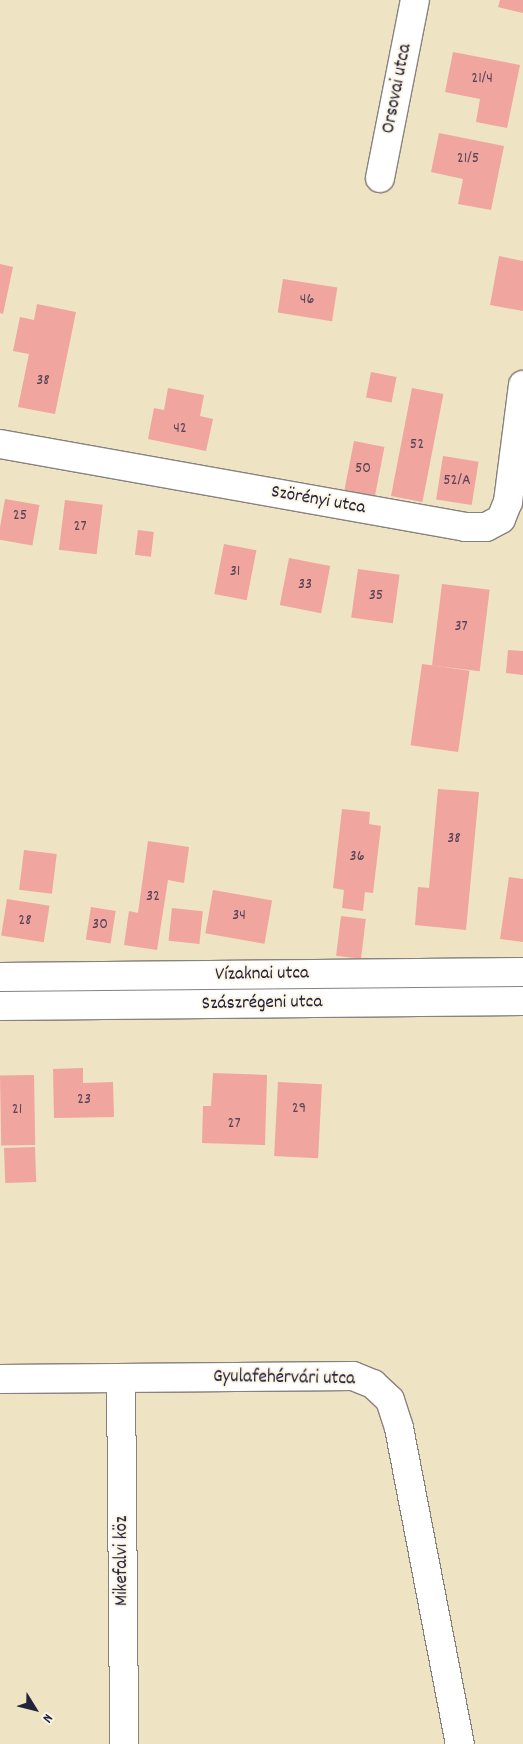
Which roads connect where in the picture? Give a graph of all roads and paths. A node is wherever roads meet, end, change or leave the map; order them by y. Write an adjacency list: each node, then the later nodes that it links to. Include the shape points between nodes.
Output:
1 (415, 0): 2 (street, Orsovai utca)
2 (380, 178)
3 (523, 385): 4 (street, Szörényi utca, via 508,502 501,519 486,527 465,527)
4 (0, 444)
5 (523, 972): 6 (street, Vízaknai utca)
6 (0, 977)
7 (523, 1001): 8 (street, Szászrégeni utca)
8 (0, 1006)
9 (121, 1378): 10 (street, Gyulafehérvári utca); 11 (street, Mikefalvi köz); 12 (street, Gyulafehérvári utca, via 353,1376 373,1384 390,1400 400,1428)
10 (0, 1379)
11 (124, 1744)
12 (460, 1744)

